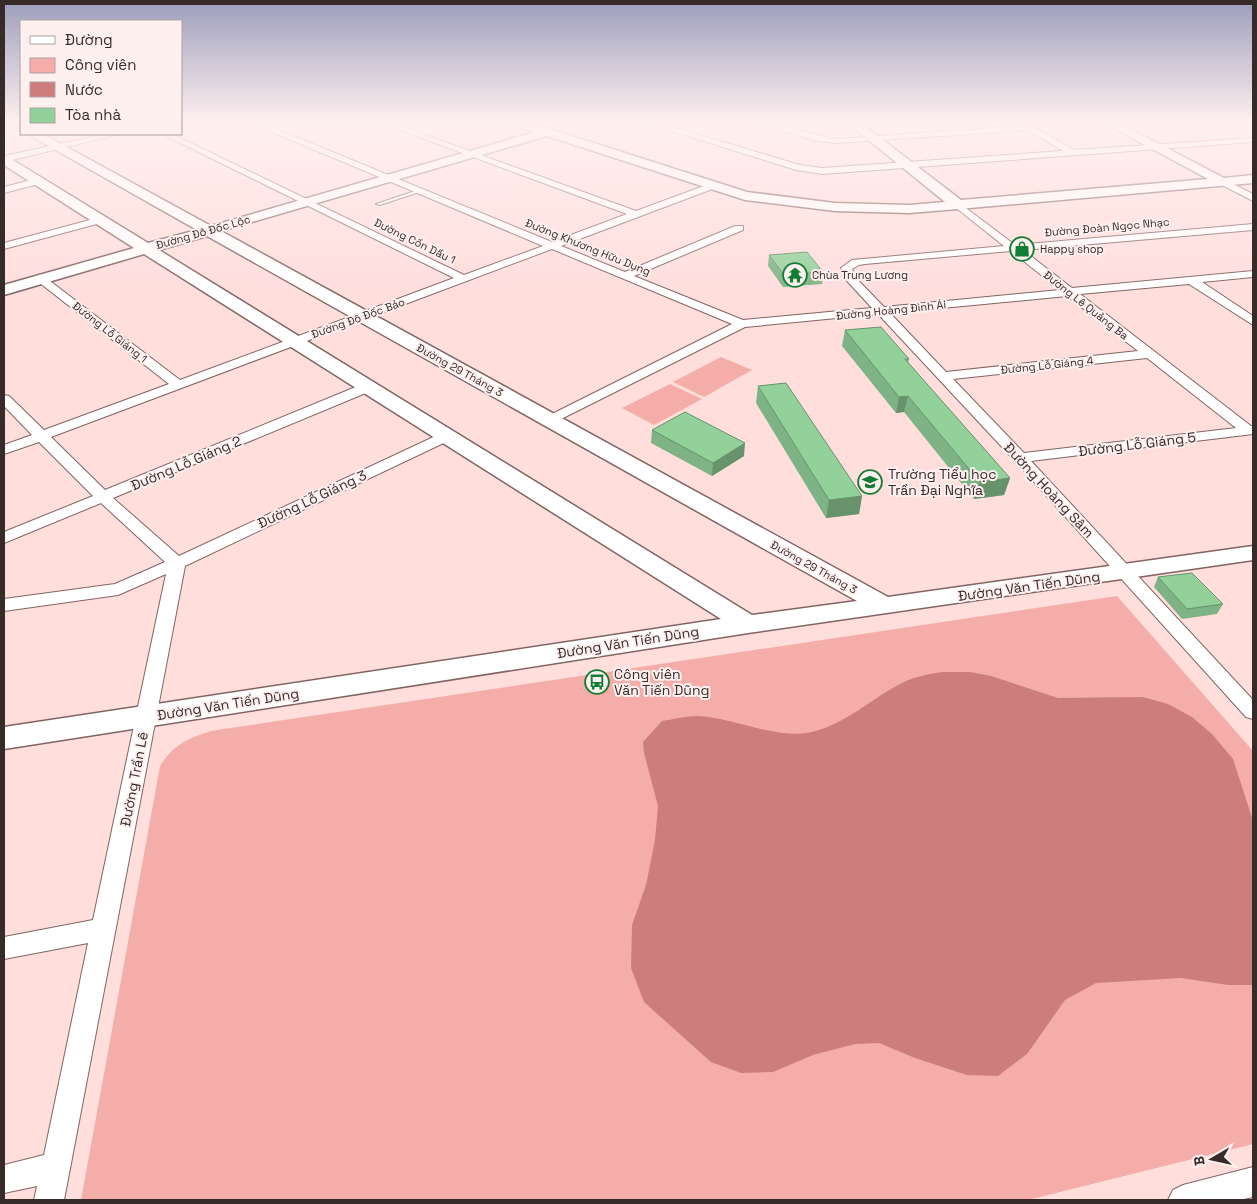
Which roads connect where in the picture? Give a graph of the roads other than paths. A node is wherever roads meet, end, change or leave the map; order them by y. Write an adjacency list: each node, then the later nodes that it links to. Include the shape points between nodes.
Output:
1 (121, 180): 23 (street, Đường 29 Tháng 3)
2 (262, 180): 16 (street, Đường Cồn Dầu 1)
3 (382, 180): 16 (street, Đường Đô Đốc Lộc)
4 (394, 180): 14 (street, Đường Khương Hữu Dụng)
5 (543, 180): 19 (street)
6 (694, 180): 12 (street)
7 (926, 180): 18 (street, Đường Lê Quảng Ba)
8 (1220, 180): 11 (street)
9 (1250, 180): 11 (street)
10 (39, 181): 13 (street); 20 (street)
11 (1224, 182): 15 (street); 18 (street)
12 (712, 186): 18 (street, via 745,196 835,208 909,209); 19 (street, Đường Đô Đốc Bảo)
13 (4, 190)
14 (420, 191): 17 (lane); 25 (street, Đường Khương Hữu Dụng)
15 (1253, 198)
16 (308, 202): 23 (street, Đường Đô Đốc Lộc); 31 (street, Đường Cồn Dầu 1)
17 (378, 204)
18 (958, 205): 27 (street, Đường Lê Quảng Ba)
19 (636, 214): 25 (street, Đường Đô Đốc Bảo)
20 (101, 220): 24 (street); 26 (street)
21 (1253, 227): 27 (street, Đường Đoàn Ngọc Nhạc)
22 (740, 228): 30 (street)
23 (210, 230): 26 (street, Đường Đô Đốc Lộc); 37 (street, Đường 29 Tháng 3)
24 (4, 246)
25 (551, 246): 30 (street, Đường Khương Hữu Dụng); 31 (street, Đường Đô Đốc Bảo)
26 (146, 248): 32 (street, Đường Đô Đốc Lộc); 40 (street)
27 (1014, 248): 28 (street, Đường Đoàn Ngọc Nhạc, via 865,261); 35 (street, Đường Lê Quảng Ba)
28 (846, 268): 36 (street, Đường Hoàng Sâm, via 851,279)
29 (1253, 274): 33 (street, Đường Hoàng Đình Ái)
30 (624, 276): 39 (street, Đường Khương Hữu Dụng)
31 (464, 279): 37 (street, Đường Đô Đốc Bảo)
32 (42, 280): 34 (street, Đường Đô Đốc Lộc); 43 (street, Đường Lỗ Giáng 1)
33 (1191, 280): 35 (street, Đường Hoàng Đình Ái); 38 (street)
34 (4, 290)
35 (1069, 291): 36 (street, Đường Hoàng Đình Ái); 41 (street, Đường Lê Quảng Ba)
36 (882, 311): 39 (street, Đường Hoàng Đình Ái); 42 (street, Đường Hoàng Sâm)
37 (364, 316): 40 (street, Đường Đô Đốc Bảo); 46 (street, Đường 29 Tháng 3)
38 (1253, 321)
39 (742, 324): 46 (street, Đường Hoàng Đình Ái)
40 (296, 342): 43 (street, Đường Đô Đốc Bảo); 44 (street)
41 (1150, 354): 42 (street, Đường Lỗ Giáng 4); 47 (street, Đường Lê Quảng Ba)
42 (944, 376): 51 (street, Đường Hoàng Sâm)
43 (178, 385): 48 (street, Đường Đô Đốc Bảo)
44 (368, 387): 49 (street); 52 (street, Đường Lỗ Giáng 2)
45 (4, 399): 48 (street)
46 (551, 420): 58 (street, Đường 29 Tháng 3)
47 (1250, 430): 51 (street, Đường Lỗ Giáng 5)
48 (41, 436): 50 (street, Đường Đô Đốc Bảo); 52 (street)
49 (447, 436): 55 (street, Đường Lỗ Giáng 3); 59 (street)
50 (4, 450)
51 (1020, 458): 56 (street, Đường Hoàng Sâm)
52 (104, 497): 53 (street, Đường Lỗ Giáng 2); 55 (street)
53 (4, 538)
54 (1253, 553): 56 (street, Đường Văn Tiến Dũng)
55 (177, 563): 57 (street, Đường Lỗ Giáng 3, via 118,589); 61 (street, Đường Trần Lê)
56 (1124, 572): 58 (street, Đường Văn Tiến Dũng); 60 (street, Đường Hoàng Sâm)
57 (4, 604)
58 (885, 606): 59 (street, Đường Văn Tiến Dũng)
59 (748, 624): 61 (street, Đường Văn Tiến Dũng)
60 (1252, 708)
61 (146, 717): 62 (street, Đường Văn Tiến Dũng); 63 (street, Đường Trần Lê)
62 (4, 738)
63 (104, 929): 64 (street); 65 (street, Đường Trần Lê)
64 (4, 948)
65 (56, 1167): 66 (street); 68 (street, Đường Trần Lê)
66 (4, 1178)
67 (1253, 1182): 69 (street)
68 (49, 1200)
69 (1183, 1200)

